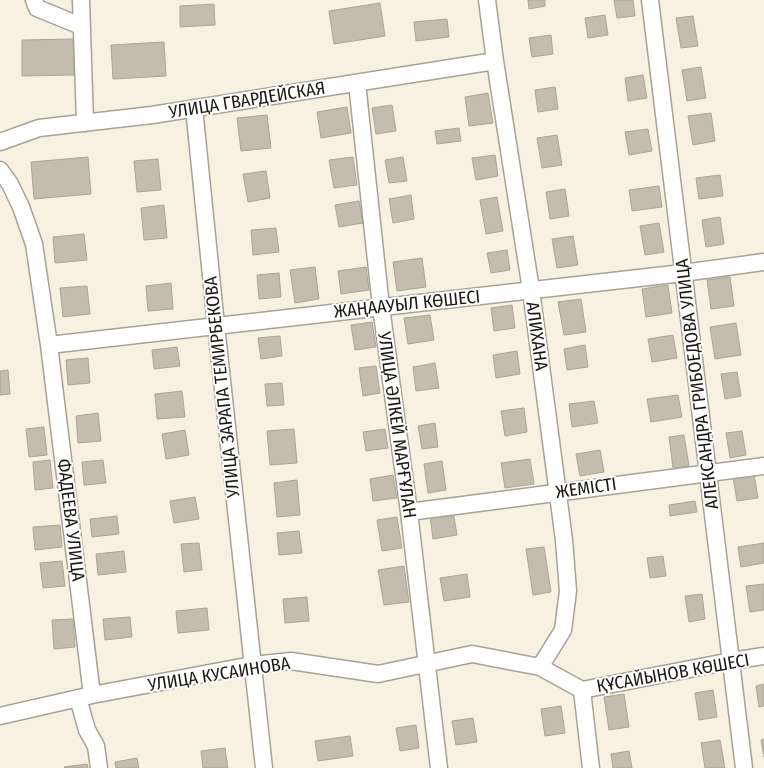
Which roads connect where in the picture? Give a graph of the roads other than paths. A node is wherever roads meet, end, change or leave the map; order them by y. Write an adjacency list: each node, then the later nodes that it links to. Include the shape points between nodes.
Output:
1 (34, 0): 5 (street, via 38,8)
2 (81, 0): 5 (street)
3 (487, 0): 6 (street, АЛИХАНА)
4 (650, 0): 13 (street, АЛЕКСАНДРА ГРИБОЕДОВА УЛИЦА)
5 (82, 26): 9 (street)
6 (494, 61): 7 (street, УЛИЦА ГВАРДЕЙСКАЯ); 14 (street, АЛИХАНА)
7 (357, 83): 8 (street, УЛИЦА ГВАРДЕЙСКАЯ); 15 (street, УЛИЦА ӘЛКЕЙ МАРҒҰЛАН)
8 (194, 108): 9 (street, УЛИЦА ГВАРДЕЙСКАЯ); 16 (street, УЛИЦА ЗАРАПА ТЕМИРБЕКОВА)
9 (85, 123): 10 (street, УЛИЦА ГВАРДЕЙСКАЯ, via 39,128)
10 (0, 142)
11 (0, 170): 17 (street, ФАДЕЕВА УЛИЦА, via 18,199 34,244)
12 (764, 262): 13 (street, ЖАҢААУЫЛ КӨШЕСІ)
13 (684, 273): 14 (street, ЖАҢААУЫЛ КӨШЕСІ); 19 (street, АЛЕКСАНДРА ГРИБОЕДОВА УЛИЦА)
14 (531, 290): 15 (street, ЖАҢААУЫЛ КӨШЕСІ); 20 (street, АЛИХАНА)
15 (381, 307): 16 (street, ЖАҢААУЫЛ КӨШЕСІ); 21 (street, УЛИЦА ӘЛКЕЙ МАРҒҰЛАН)
16 (216, 325): 17 (street, ЖАҢААУЫЛ КӨШЕСІ); 25 (street, УЛИЦА ЗАРАПА ТЕМИРБЕКОВА)
17 (49, 345): 28 (street, ФАДЕЕВА УЛИЦА)
18 (764, 466): 19 (street, ЖЕМІСТІ)
19 (708, 472): 20 (street, ЖЕМІСТІ); 23 (street, АЛЕКСАНДРА ГРИБОЕДОВА УЛИЦА)
20 (558, 492): 21 (street, ЖЕМІСТІ); 26 (street, АЛИХАНА, via 568,591 563,630)
21 (409, 512): 24 (street, УЛИЦА ӘЛКЕЙ МАРҒҰЛАН)
22 (764, 656): 23 (street, ҚҰСАЙЫНОВ КӨШЕСІ)
23 (731, 661): 27 (street, ҚҰСАЙЫНОВ КӨШЕСІ); 34 (street, АЛЕКСАНДРА ГРИБОЕДОВА УЛИЦА)
24 (428, 664): 25 (street, УЛИЦА КУСАИНОВА, via 378,674 291,661); 26 (street, УЛИЦА КУСАИНОВА, via 472,654); 32 (street, УЛИЦА ӘЛКЕЙ МАРҒҰЛАН)
25 (252, 665): 28 (street, УЛИЦА КУСАИНОВА); 31 (street, УЛИЦА ЗАРАПА ТЕМИРБЕКОВА)
26 (540, 667): 27 (street, УЛИЦА КУСАИНОВА)
27 (582, 690): 33 (street)
28 (85, 696): 29 (street, УЛИЦА КУСАИНОВА); 30 (street, ФАДЕЕВА УЛИЦА, via 87,730 96,746)
29 (0, 716)
30 (99, 768)
31 (264, 768)
32 (439, 768)
33 (591, 768)
34 (744, 768)

